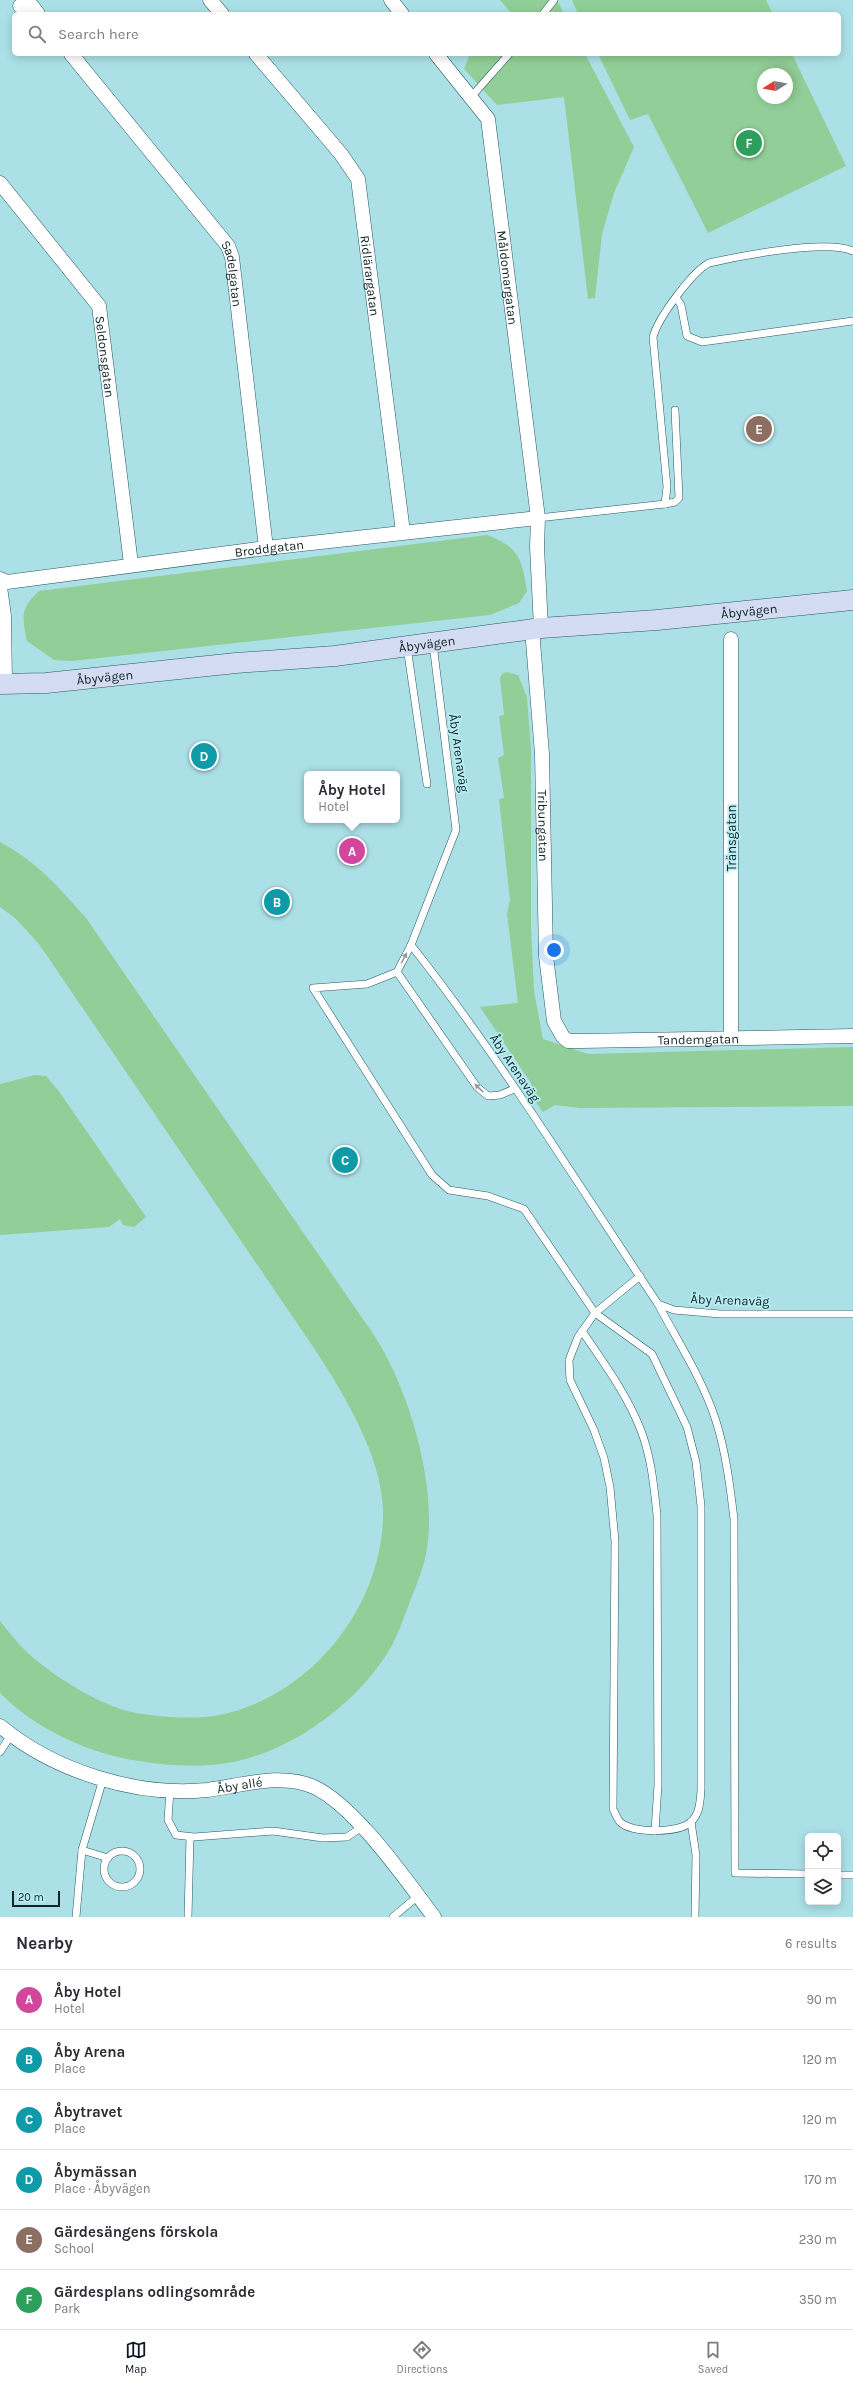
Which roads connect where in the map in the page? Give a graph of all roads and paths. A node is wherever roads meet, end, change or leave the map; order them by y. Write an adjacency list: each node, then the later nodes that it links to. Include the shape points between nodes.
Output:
1 (210, 0): 6 (street)
2 (391, 0): 7 (street)
3 (554, 0): 8 (lane)
4 (20, 6): 5 (street, via 32,6)
5 (36, 12)
6 (220, 12)
7 (400, 12)
8 (544, 12)
9 (73, 56): 22 (street, Sadelgatan, via 228,246 233,265)
10 (258, 56): 21 (street, Ridlärargatan, via 341,154 358,179)
11 (438, 56): 13 (street, Måldomargatan)
12 (507, 56): 13 (lane)
13 (471, 97): 20 (street, Måldomargatan, via 488,119)
14 (0, 183): 23 (street, Seldonsgatan, via 99,306)
15 (853, 251): 16 (lane, via 837,247 786,249 709,263 699,268)
16 (677, 299): 17 (lane, via 681,305 687,336 702,342); 19 (lane, via 664,313 653,337 667,487)
17 (853, 321)
18 (675, 410): 19 (lane, via 679,498)
19 (665, 504): 20 (lane)
20 (538, 518): 21 (street, Broddgatan); 27 (street, Måldomargatan)
21 (403, 532): 22 (street, Broddgatan)
22 (266, 548): 23 (street, Broddgatan)
23 (131, 564): 24 (street, Broddgatan, via 7,582)
24 (0, 579)
25 (0, 586): 31 (street, via 4,616)
26 (853, 600): 27 (street, Åbyvägen)
27 (537, 629): 29 (street, Åbyvägen); 35 (street, Tribungatan, via 546,956)
28 (731, 639): 37 (street, Tränsgatan)
29 (432, 643): 30 (street, Åbyvägen); 33 (lane, Åby Arenaväg, via 456,830)
30 (407, 646): 31 (street, Åbyvägen, via 335,656 160,673 46,683); 32 (lane)
31 (2, 684)
32 (427, 784)
33 (411, 945): 34 (lane, one-way to 33); 38 (lane, Åby Arenaväg, via 462,1009)
34 (397, 972): 38 (lane, one-way to 34, via 500,1095 488,1096 477,1087); 41 (lane, via 367,984 313,988 432,1175 449,1190 488,1196 524,1209)
35 (554, 1021): 37 (street, Tandemgatan, via 557,1030 568,1041)
36 (853, 1036): 37 (street, Tandemgatan)
37 (731, 1037)
38 (514, 1089): 39 (lane, Åby Arenaväg, via 559,1152)
39 (640, 1276): 40 (lane, Åby Arenaväg); 41 (lane)
40 (658, 1304): 42 (lane, Åby Arenaväg, via 674,1310 720,1314); 54 (lane, via 699,1381 716,1420 728,1469 734,1520 735,1873)
41 (595, 1313): 43 (lane); 48 (lane, via 652,1354 687,1427 696,1462 700,1506 701,1790 699,1810)
42 (853, 1314)
43 (582, 1331): 50 (lane, via 618,1383 640,1428 653,1474 657,1515 658,1785); 50 (lane, via 569,1360 570,1380 594,1430 604,1458 610,1487 615,1541 614,1808 620,1822 636,1830)
44 (5, 1731): 45 (lane); 46 (street, Åby allé, via 69,1767)
45 (0, 1752)
46 (103, 1779): 47 (street, Åby allé, via 141,1787); 52 (lane)
47 (170, 1789): 49 (street, Åby allé, via 204,1790 268,1781 300,1783 331,1797); 51 (lane, via 168,1820 171,1830 176,1835)
48 (691, 1822): 50 (lane, via 681,1827); 62 (lane, via 696,1855)
49 (362, 1827): 51 (lane, via 347,1837 323,1838 273,1831); 57 (street, Åby allé)
50 (655, 1831)
51 (190, 1837): 59 (lane)
52 (82, 1850): 53 (lane); 58 (lane)
53 (108, 1858): 53 (lane, via 105,1869 112,1884 129,1886 138,1879 140,1867 135,1857 124,1852)
54 (805, 1874)
55 (841, 1875): 56 (lane)
56 (853, 1875)
57 (418, 1896): 60 (lane); 61 (street, Åby allé)
58 (76, 1917)
59 (188, 1917)
60 (393, 1917)
61 (434, 1917)
62 (695, 1917)

